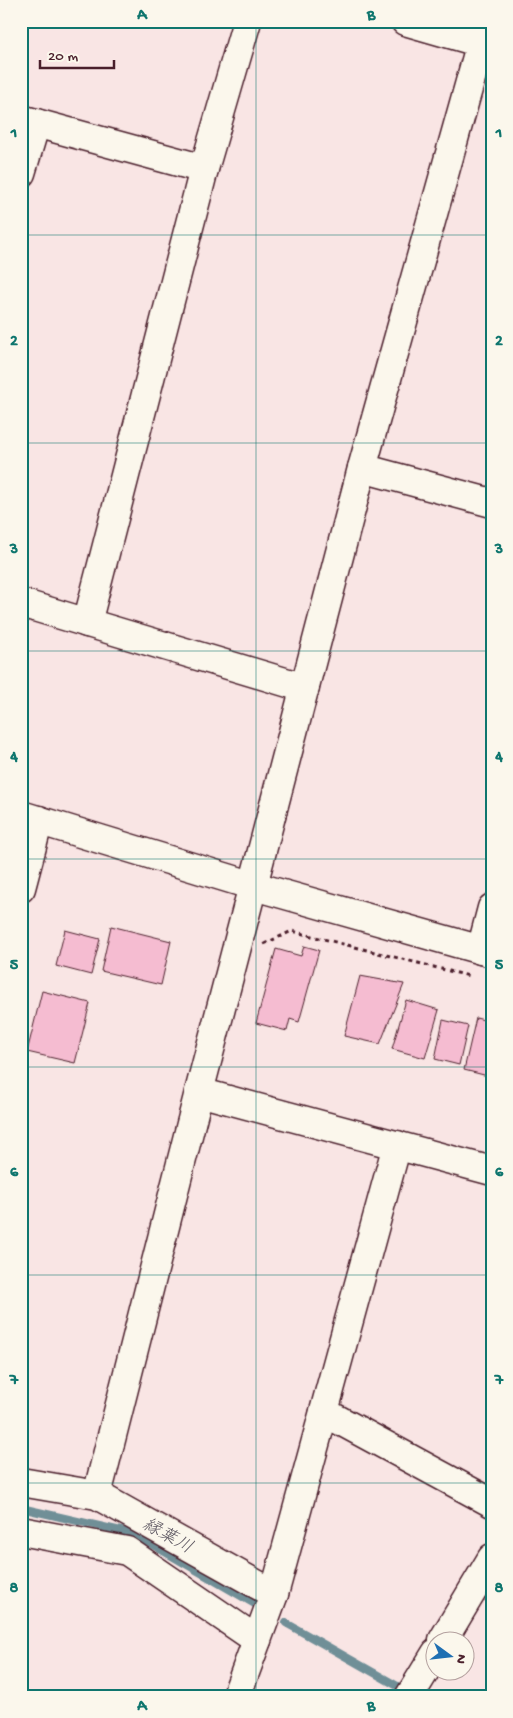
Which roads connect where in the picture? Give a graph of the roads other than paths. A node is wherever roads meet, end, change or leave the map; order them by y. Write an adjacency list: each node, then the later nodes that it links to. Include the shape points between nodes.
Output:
1 (247, 21): 5 (street)
2 (405, 21): 3 (street)
3 (487, 37): 7 (street)
4 (28, 121): 5 (street); 6 (street)
5 (204, 169): 10 (street)
6 (21, 172)
7 (362, 468): 8 (street); 11 (street)
8 (492, 503)
9 (21, 603): 10 (street)
10 (87, 623): 11 (street)
11 (305, 688): 13 (street)
12 (30, 818): 13 (street); 14 (street)
13 (254, 886): 16 (street); 17 (street)
14 (21, 888)
15 (492, 908): 16 (street)
16 (486, 952)
17 (199, 1092): 18 (street); 22 (street)
18 (397, 1145): 19 (street); 20 (street)
19 (492, 1170)
20 (324, 1412): 23 (street); 26 (street)
21 (21, 1482): 22 (street)
22 (97, 1495): 26 (street)
23 (492, 1503)
24 (21, 1531): 28 (street, via 127,1551)
25 (492, 1558): 27 (street)
26 (274, 1594): 28 (street)
27 (449, 1630)
28 (257, 1640): 30 (street)
29 (426, 1669): 31 (street)
30 (236, 1697)
31 (409, 1697)

